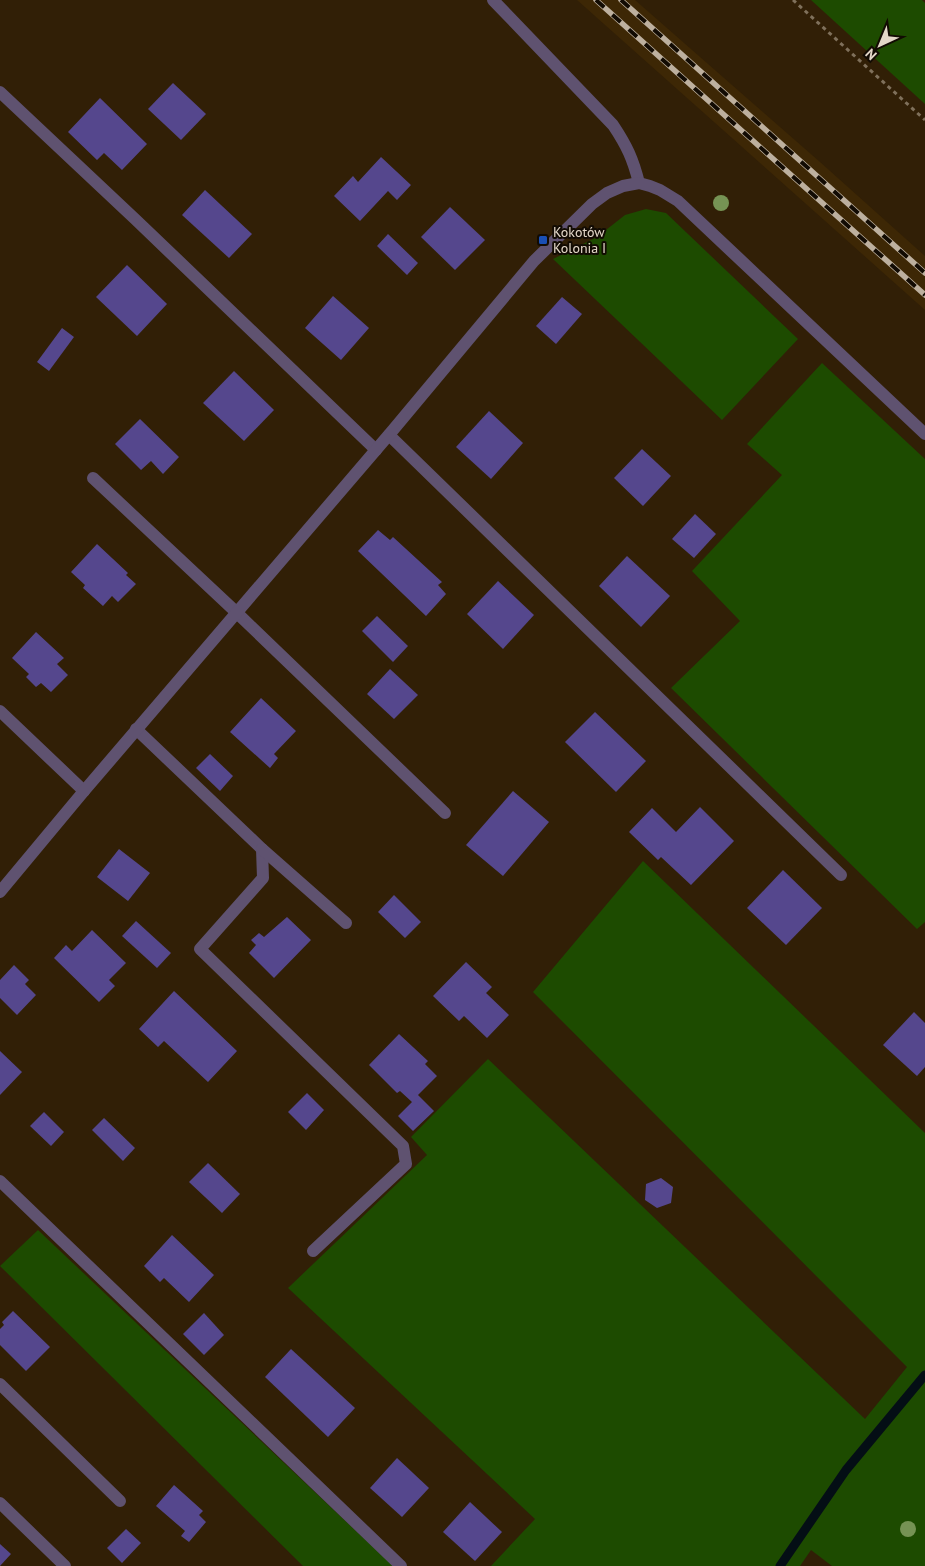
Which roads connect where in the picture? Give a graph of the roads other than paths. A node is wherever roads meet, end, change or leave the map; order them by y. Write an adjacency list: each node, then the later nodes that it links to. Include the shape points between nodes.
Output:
1 (493, 0): 3 (street, via 613,124 626,144)
2 (0, 92): 6 (street)
3 (639, 183): 4 (street, via 607,194 575,219 534,261); 5 (street, via 678,201)
4 (389, 434): 6 (street); 14 (street)
5 (925, 434)
6 (376, 450): 8 (street)
7 (93, 478): 8 (street)
8 (236, 612): 10 (street); 12 (street)
9 (0, 711): 11 (street)
10 (136, 729): 11 (street); 13 (street)
11 (84, 791): 15 (street)
12 (445, 813)
13 (262, 849): 16 (street); 18 (street, via 263,878 200,949 403,1146 406,1164)
14 (841, 874)
15 (0, 892)
16 (346, 923)
17 (0, 1181): 23 (street)
18 (314, 1251)
19 (0, 1384): 20 (street)
20 (120, 1501)
21 (0, 1503): 22 (street)
22 (65, 1566)
23 (401, 1566)

